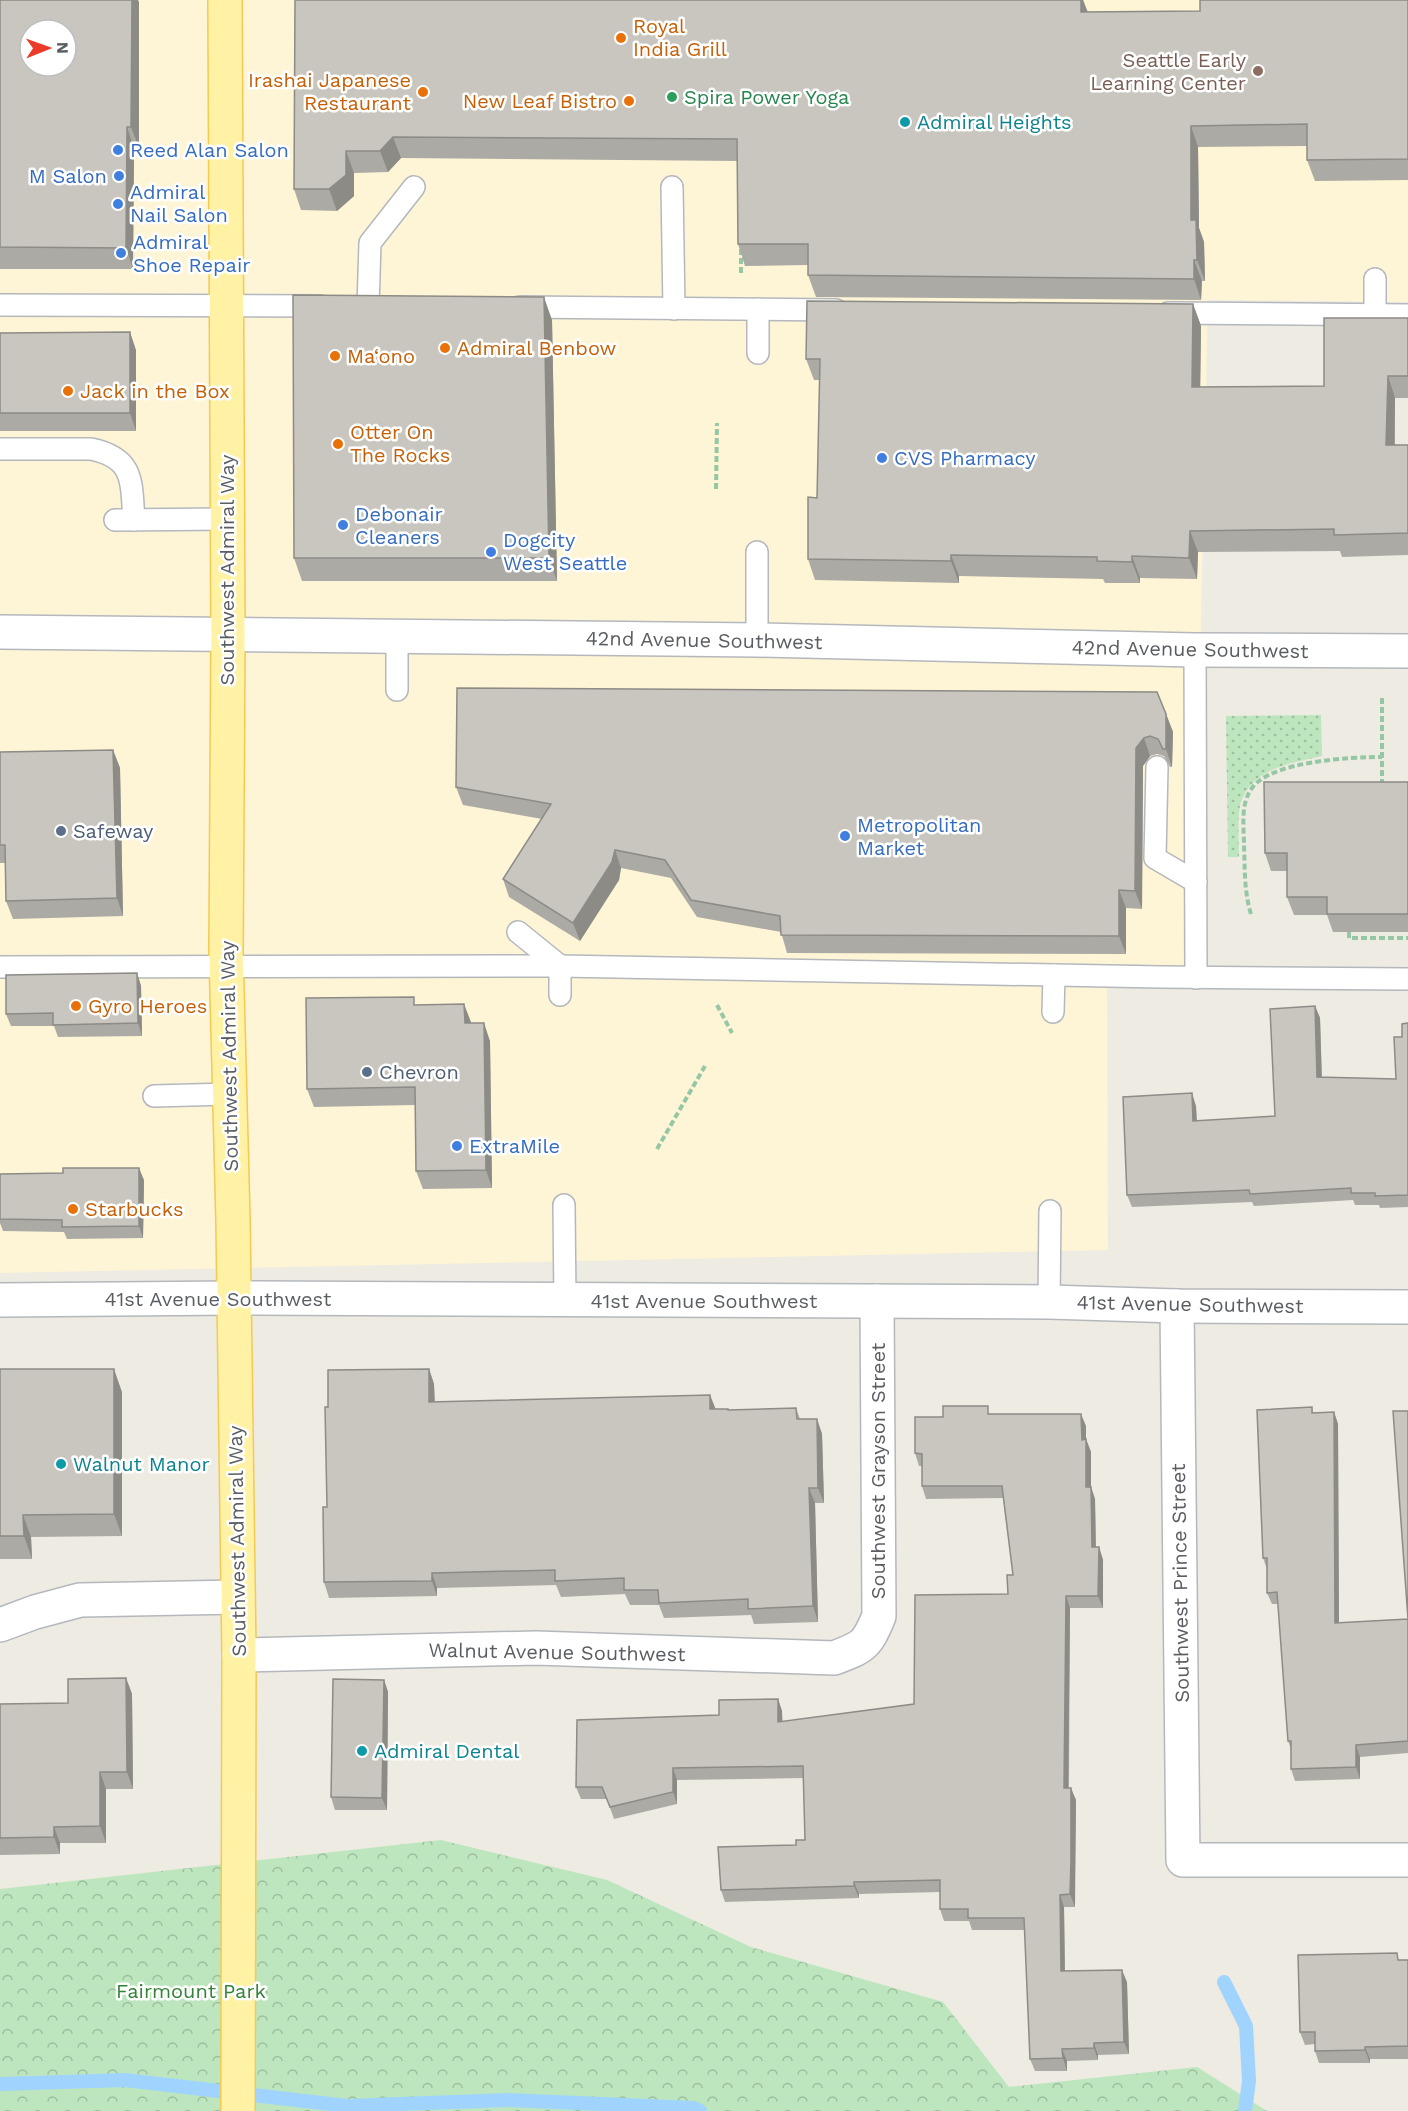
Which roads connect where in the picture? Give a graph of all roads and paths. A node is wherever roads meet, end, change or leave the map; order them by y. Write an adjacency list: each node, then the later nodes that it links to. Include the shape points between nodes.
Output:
1 (225, 0): 8 (main road, Southwest Admiral Way)
2 (414, 187): 9 (lane, via 370,243)
3 (672, 187): 12 (lane)
4 (741, 241): 5 (path)
5 (741, 277)
6 (1375, 279): 16 (lane)
7 (0, 305): 8 (lane)
8 (226, 305): 9 (lane); 22 (main road, Southwest Admiral Way)
9 (368, 306): 10 (lane)
10 (392, 306)
11 (498, 307): 12 (lane)
12 (674, 309): 13 (lane)
13 (758, 309): 14 (lane); 18 (lane)
14 (853, 310)
15 (1149, 313): 16 (lane)
16 (1375, 315): 17 (lane)
17 (1408, 315)
18 (758, 353)
19 (717, 423): 21 (path)
20 (0, 449): 22 (lane, via 91,449 117,458 131,478 125,520)
21 (716, 489)
22 (227, 519): 25 (main road, Southwest Admiral Way)
23 (757, 552): 27 (lane)
24 (0, 632): 25 (street, 42nd Avenue Southwest)
25 (228, 636): 26 (street, 42nd Avenue Southwest); 42 (main road, Southwest Admiral Way)
26 (397, 636): 27 (street, 42nd Avenue Southwest); 30 (lane)
27 (757, 640): 28 (street, 42nd Avenue Southwest)
28 (1195, 650): 29 (street, 42nd Avenue Southwest); 35 (lane)
29 (1408, 651)
30 (397, 690)
31 (1382, 698): 32 (path)
32 (1382, 757): 34 (path); 36 (path, via 1350,757 1301,765 1277,771 1252,787 1243,814 1246,900)
33 (1157, 766): 35 (lane, via 1155,858)
34 (1382, 789)
35 (1196, 882): 44 (lane)
36 (1251, 914)
37 (518, 932): 40 (lane)
38 (1349, 932): 39 (path, via 1349,938)
39 (1408, 938)
40 (560, 966): 42 (lane); 43 (lane); 46 (lane)
41 (0, 967): 42 (lane)
42 (226, 967): 51 (main road, Southwest Admiral Way)
43 (1054, 975): 44 (lane); 48 (lane)
44 (1196, 978): 45 (lane)
45 (1408, 979)
46 (560, 996)
47 (712, 996): 49 (path)
48 (1053, 1012)
49 (732, 1033)
50 (705, 1066): 53 (path)
51 (229, 1094): 52 (lane); 56 (main road, Southwest Admiral Way)
52 (154, 1096)
53 (657, 1149)
54 (564, 1205): 58 (lane)
55 (1050, 1211): 60 (lane)
56 (234, 1298): 57 (street, 41st Avenue Southwest); 58 (street, 41st Avenue Southwest); 63 (main road, Southwest Admiral Way)
57 (0, 1300)
58 (565, 1301): 59 (street, 41st Avenue Southwest)
59 (877, 1301): 60 (street, 41st Avenue Southwest); 65 (street, Southwest Grayson Street, via 879,1616)
60 (1049, 1302): 61 (street, 41st Avenue Southwest)
61 (1177, 1306): 62 (street, 41st Avenue Southwest); 67 (street, Southwest Prince Street, via 1184,1860)
62 (1408, 1307)
63 (238, 1597): 64 (street, via 80,1600); 66 (main road, Southwest Admiral Way)
64 (0, 1625)
65 (870, 1638): 66 (street, Walnut Avenue Southwest, via 855,1650 834,1658 536,1648)
66 (239, 1654): 68 (main road, Southwest Admiral Way)
67 (1408, 1860)
68 (238, 2111)

